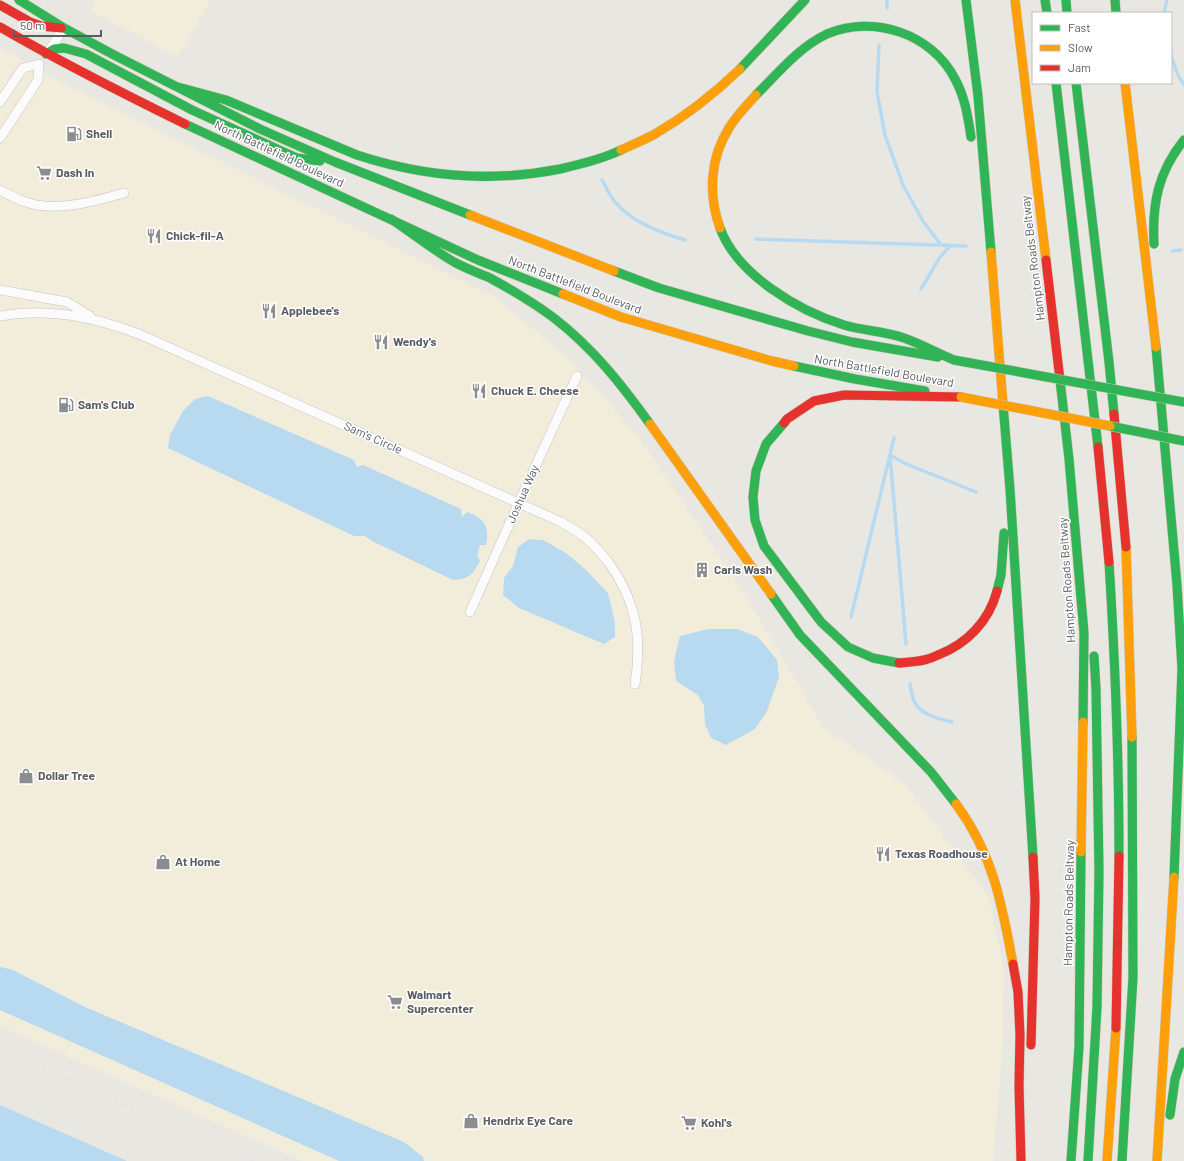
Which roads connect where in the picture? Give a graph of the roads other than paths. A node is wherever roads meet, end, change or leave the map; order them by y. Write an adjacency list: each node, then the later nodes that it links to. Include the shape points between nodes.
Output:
1 (19, 0): 14 (main road, North Battlefield Boulevard)
2 (805, 0): 20 (main road, via 707,99 672,124 610,156 574,167 532,175 467,178 404,169 352,153 224,99)
3 (966, 0): 28 (main road, via 978,96)
4 (1010, 0): 22 (main road)
5 (1015, 0): 22 (main road, Hampton Roads Beltway)
6 (1045, 0): 10 (main road)
7 (1066, 0): 11 (main road)
8 (1115, 0): 12 (main road)
9 (0, 4): 14 (main road, via 40,26)
10 (1047, 12)
11 (1067, 12)
12 (1116, 12)
13 (0, 27): 15 (main road, North Battlefield Boulevard)
14 (64, 28): 15 (street); 20 (main road, North Battlefield Boulevard)
15 (46, 54): 16 (street); 25 (main road, via 54,49 64,48 86,54 192,110 286,153 311,160); 29 (main road, North Battlefield Boulevard, via 229,145)
16 (39, 64): 21 (street, via 23,68); 23 (street, via 38,80)
17 (1056, 84): 61 (main road, via 1100,460 1108,540 1115,666 1118,925 1115,1052)
18 (1076, 84): 62 (main road, via 1109,362 1127,561 1133,761 1133,969)
19 (1125, 84): 35 (main road)
20 (178, 87): 25 (main road, North Battlefield Boulevard, via 260,129)
21 (0, 102)
22 (1027, 108): 59 (main road, Hampton Roads Beltway, via 1070,459 1084,633 1080,1047)
23 (0, 138)
24 (1184, 140): 30 (main road, via 1162,176 1154,211)
25 (335, 162): 36 (main road, North Battlefield Boulevard, via 659,288 852,342)
26 (0, 190): 27 (street, via 29,203 49,206 93,202)
27 (124, 193)
28 (988, 218): 36 (main road, via 966,107 951,72 942,59 921,42 885,27 859,26 843,29 811,44 782,69 743,110 728,129 713,167 714,210 718,226 733,253 779,294 827,319 903,338); 45 (main road)
29 (391, 219): 40 (main road, North Battlefield Boulevard, via 478,260 621,317 772,361 855,379); 57 (main road, via 454,262 500,283 538,306 591,350 626,391 800,635 931,772 963,814 991,867 1003,908 1012,955 1018,992 1020,1035)
30 (1154, 250)
31 (1156, 264): 35 (main road)
32 (0, 290): 34 (street, via 67,302)
33 (0, 316): 34 (street, Sam's Circle, via 47,312)
34 (94, 319): 46 (street, Sam's Circle, via 139,334)
35 (1155, 340): 47 (main road)
36 (954, 360): 41 (main road, North Battlefield Boulevard, bridge)
37 (1069, 368): 39 (main road)
38 (577, 376): 46 (street, Joshua Way)
39 (1072, 392)
40 (961, 397): 44 (main road, North Battlefield Boulevard, bridge); 45 (main road, via 844,395 814,401 787,419 766,444 756,471 753,497 755,520 764,546 821,622 848,647 873,658 896,662 926,660 949,651 970,637 994,603 1001,575)
41 (1184, 402)
42 (1074, 408): 43 (main road)
43 (1076, 432)
44 (1184, 441)
45 (1010, 489): 53 (main road, via 1035,898)
46 (519, 502): 49 (street, Joshua Way); 51 (street, Sam's Circle, via 582,535 601,553 617,574 630,601 636,623 638,648)
47 (1177, 585): 50 (main road); 63 (main road, via 1182,669 1174,874)
48 (1089, 588): 60 (main road, via 1096,689 1099,871 1097,1007)
49 (470, 612)
50 (1184, 622)
51 (635, 684)
52 (1184, 1052): 55 (main road, via 1175,1079)
53 (1030, 1058)
54 (1029, 1096): 58 (main road)
55 (1169, 1124)
56 (1167, 1145): 64 (main road)
57 (1021, 1161)
58 (1024, 1161)
59 (1071, 1161)
60 (1088, 1161)
61 (1107, 1161)
62 (1122, 1161)
63 (1157, 1161)
64 (1165, 1161)

